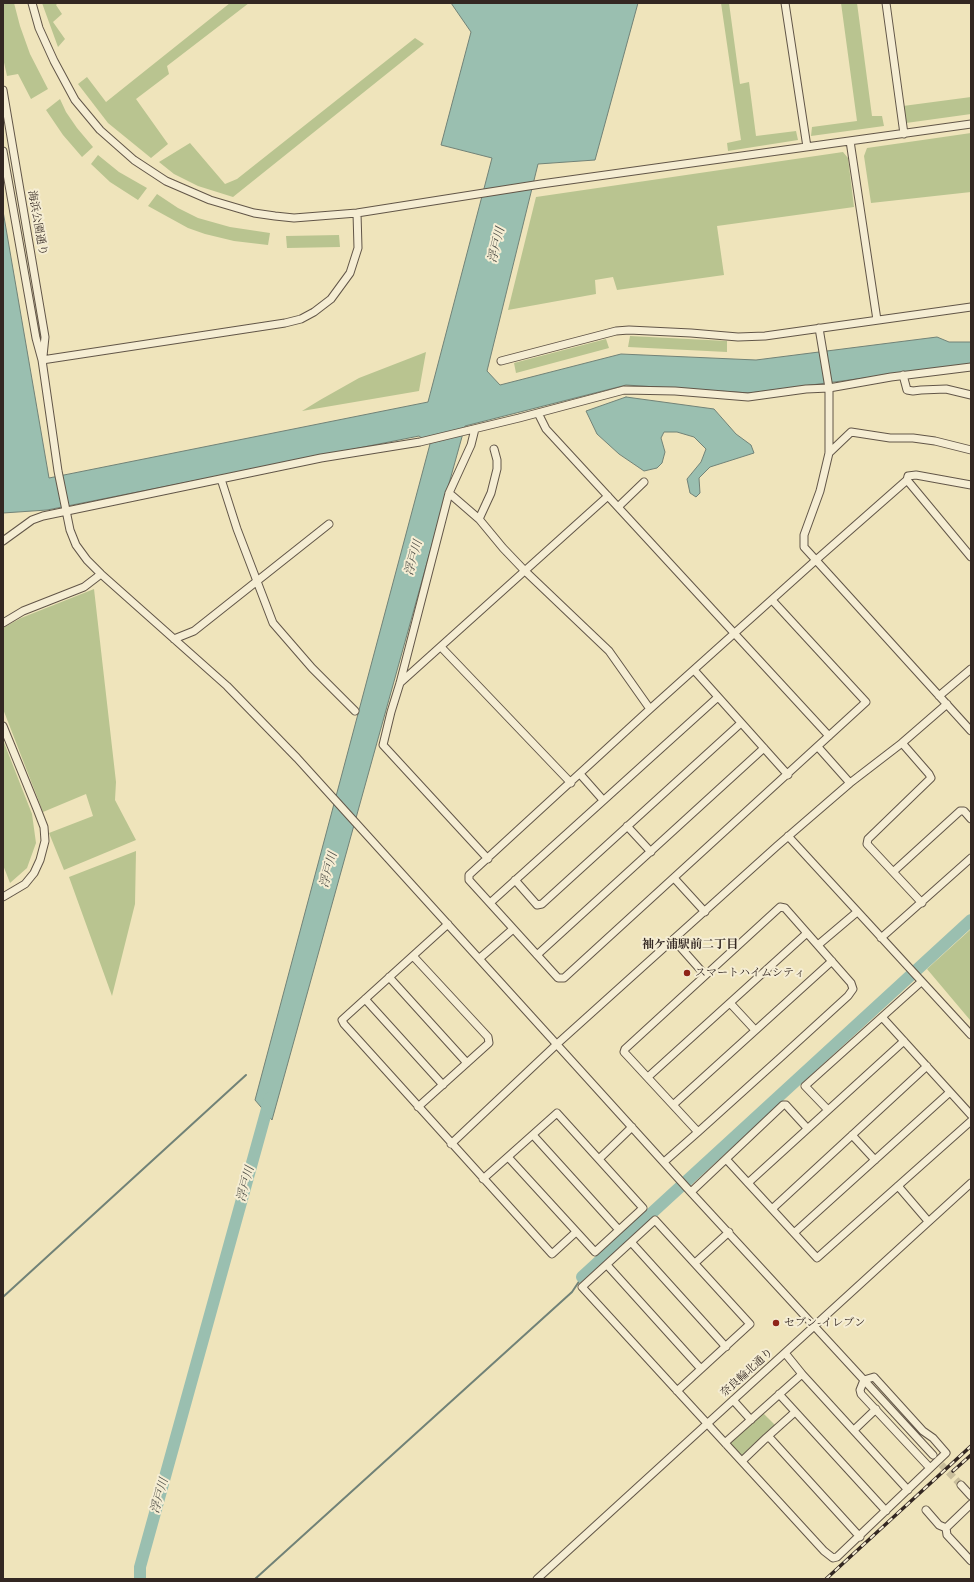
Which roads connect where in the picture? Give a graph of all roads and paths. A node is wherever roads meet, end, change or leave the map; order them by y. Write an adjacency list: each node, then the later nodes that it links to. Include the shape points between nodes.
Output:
1 (32, 3): 10 (street, via 39,28 75,100 100,130 128,155 166,181 210,200 254,213 294,218)
2 (785, 3): 8 (street)
3 (886, 3): 6 (street)
4 (3, 90): 14 (street, 海浜公園通り, via 45,337)
5 (971, 124): 6 (street)
6 (904, 134): 7 (street)
7 (850, 141): 8 (street); 12 (street)
8 (807, 147): 10 (street, via 541,184)
9 (3, 151): 14 (street, 海浜公園通り)
10 (357, 214): 14 (street, via 358,248 350,273 331,299 301,319)
11 (971, 307): 12 (street)
12 (877, 320): 13 (street)
13 (819, 328): 15 (street, via 738,337 616,331); 18 (street)
14 (42, 360): 32 (street, 海浜公園通り)
15 (501, 362)
16 (971, 367): 17 (street)
17 (902, 376): 18 (street); 19 (street, via 906,390 946,389)
18 (829, 388): 20 (street, via 748,397 629,389); 24 (street)
19 (971, 395)
20 (538, 412): 21 (street); 30 (street, via 546,430)
21 (474, 429): 25 (street); 29 (street, via 470,446)
22 (494, 449): 33 (street, via 497,469 491,493)
23 (971, 450): 24 (street, via 935,441 851,432)
24 (829, 453): 37 (street, via 820,491 804,535 804,547)
25 (221, 479): 32 (street); 40 (street, via 237,529)
26 (907, 480): 28 (street, via 908,476 916,475); 36 (street); 37 (street)
27 (644, 482): 31 (street)
28 (971, 485)
29 (449, 493): 33 (street); 48 (street)
30 (608, 496): 31 (street); 38 (street)
31 (618, 507): 43 (street)
32 (66, 512): 35 (street, via 32,520); 39 (street, 海浜公園通り, via 76,545)
33 (479, 519): 38 (street)
34 (329, 524): 40 (street)
35 (3, 541)
36 (971, 557)
37 (816, 560): 41 (street); 49 (street)
38 (524, 570): 45 (street); 52 (street, via 609,651)
39 (102, 574): 42 (street, via 84,587 22,611); 44 (street, 海浜公園通り)
40 (258, 580): 44 (street, via 194,631); 53 (street, via 274,623 312,668)
41 (772, 600): 43 (street); 57 (street, via 866,702)
42 (3, 623)
43 (735, 634): 47 (street); 57 (street)
44 (174, 639): 80 (street, 海浜公園通り, via 254,712)
45 (441, 647): 48 (street); 63 (street)
46 (971, 669): 49 (street)
47 (694, 670): 50 (street); 52 (street)
48 (400, 683): 70 (street, via 383,745)
49 (940, 696): 51 (street)
50 (718, 697): 54 (street); 65 (street)
51 (947, 704): 56 (street); 58 (street)
52 (650, 709): 61 (street)
53 (355, 711)
54 (741, 723): 60 (street); 67 (street)
55 (3, 726): 75 (street, via 38,809 44,827 44,842 34,873 25,884)
56 (971, 731)
57 (829, 736): 59 (street)
58 (902, 743): 64 (street); 72 (street, via 931,778 868,840 867,844)
59 (818, 747): 62 (street); 64 (street)
60 (764, 748): 62 (street); 69 (street)
61 (580, 774): 63 (street); 65 (street)
62 (788, 775): 73 (street)
63 (571, 783): 70 (street)
64 (850, 783): 68 (street)
65 (603, 800): 74 (street)
66 (971, 819): 72 (street, via 964,811 960,811)
67 (627, 826): 69 (street); 74 (street, via 542,904 537,905)
68 (788, 836): 78 (street); 79 (street)
69 (651, 852): 87 (street)
70 (488, 858): 76 (street, via 469,875 469,880)
71 (971, 858): 77 (street)
72 (893, 872): 77 (street)
73 (674, 878): 78 (street); 87 (street, via 564,978 558,978)
74 (515, 880): 76 (street)
75 (3, 897)
76 (490, 903): 81 (street)
77 (922, 903): 83 (street)
78 (705, 912): 84 (street)
79 (857, 912): 83 (street); 85 (street)
80 (448, 924): 86 (street); 88 (street, 海浜公園通り)
81 (513, 929): 87 (street); 88 (street)
82 (807, 933): 85 (street); 90 (street, via 785,908 780,907); 94 (street)
83 (881, 938): 92 (street)
84 (674, 940): 90 (street); 99 (street)
85 (818, 946): 89 (street)
86 (413, 956): 91 (street); 100 (street, via 488,1037 489,1043)
87 (537, 956)
88 (480, 958): 99 (street, 海浜公園通り)
89 (832, 961): 96 (street); 112 (street, via 851,982 853,989 848,996)
90 (705, 975): 102 (street, via 625,1049 624,1052)
91 (389, 977): 93 (street); 100 (street)
92 (921, 982): 95 (street); 97 (street)
93 (365, 999): 103 (street); 106 (street, via 342,1020)
94 (730, 1003): 96 (street); 102 (street)
95 (882, 1017): 98 (street); 107 (street, via 805,1086)
96 (755, 1030): 105 (street)
97 (970, 1031)
98 (904, 1041): 101 (street); 107 (street)
99 (557, 1044): 110 (street, 海浜公園通り); 115 (street)
100 (468, 1063): 103 (street)
101 (927, 1066): 104 (street); 114 (street)
102 (648, 1078): 105 (street)
103 (443, 1085): 106 (street)
104 (950, 1092): 108 (street); 119 (street)
105 (673, 1105): 112 (street)
106 (418, 1107): 115 (street)
107 (828, 1110): 111 (street)
108 (971, 1114)
109 (971, 1121): 124 (street)
110 (632, 1127): 117 (street); 120 (street, 海浜公園通り)
111 (807, 1128): 118 (street, via 786,1105 782,1105); 122 (street)
112 (698, 1132): 120 (street)
113 (533, 1135): 116 (street); 117 (street, via 557,1113); 128 (street)
114 (852, 1135): 119 (street); 126 (street)
115 (451, 1144): 121 (street)
116 (508, 1157): 121 (street); 129 (street)
117 (598, 1159): 128 (street, via 643,1208)
118 (726, 1160): 122 (street); 125 (street)
119 (875, 1160): 131 (street)
120 (664, 1162): 125 (street, 海浜公園通り)
121 (483, 1179): 129 (street, via 552,1254)
122 (748, 1183): 126 (street)
123 (971, 1183): 127 (street, 奈良輪北通り)
124 (898, 1186): 127 (street); 131 (street, via 817,1258)
125 (689, 1190): 130 (street, 海浜公園通り)
126 (772, 1209): 131 (street)
127 (928, 1221): 135 (street, 奈良輪北通り)
128 (620, 1230): 129 (street, via 595,1252)
129 (576, 1232)
130 (728, 1232): 133 (street); 135 (street, 海浜公園通り)
131 (794, 1233)
132 (631, 1242): 133 (street, via 655,1220); 134 (street); 136 (street)
133 (695, 1263): 136 (street, via 750,1324)
134 (606, 1265): 138 (street); 141 (street, via 582,1287)
135 (814, 1326): 137 (street, 奈良輪北通り); 140 (street, 海浜公園通り)
136 (726, 1347): 138 (street)
137 (785, 1353): 139 (street); 143 (street, 奈良輪北通り)
138 (701, 1369): 141 (street)
139 (802, 1374): 142 (street); 148 (street)
140 (864, 1380): 144 (street, via 861,1394); 151 (street, 海浜公園通り); 153 (street, via 874,1377 922,1431 933,1438 946,1453)
141 (677, 1391): 147 (street)
142 (779, 1394): 145 (street); 146 (street)
143 (733, 1400): 146 (street); 147 (street, 奈良輪北通り)
144 (876, 1410): 148 (street); 153 (street)
145 (795, 1412): 149 (street); 159 (street)
146 (750, 1420): 150 (street)
147 (707, 1424): 150 (street); 163 (street, 奈良輪北通り)
148 (854, 1430): 155 (street)
149 (766, 1438): 152 (street); 161 (street, via 770,1438)
150 (726, 1444): 152 (street)
151 (933, 1455)
152 (742, 1461): 161 (street, via 824,1551 834,1558)
153 (930, 1468): 155 (street)
154 (961, 1485): 156 (street)
155 (908, 1490): 159 (street)
156 (971, 1496)
157 (971, 1504): 160 (street)
158 (926, 1510): 160 (street, via 939,1525)
159 (886, 1511): 161 (street)
160 (946, 1528): 162 (street, via 947,1535)
161 (860, 1537)
162 (971, 1561)
163 (538, 1578)

